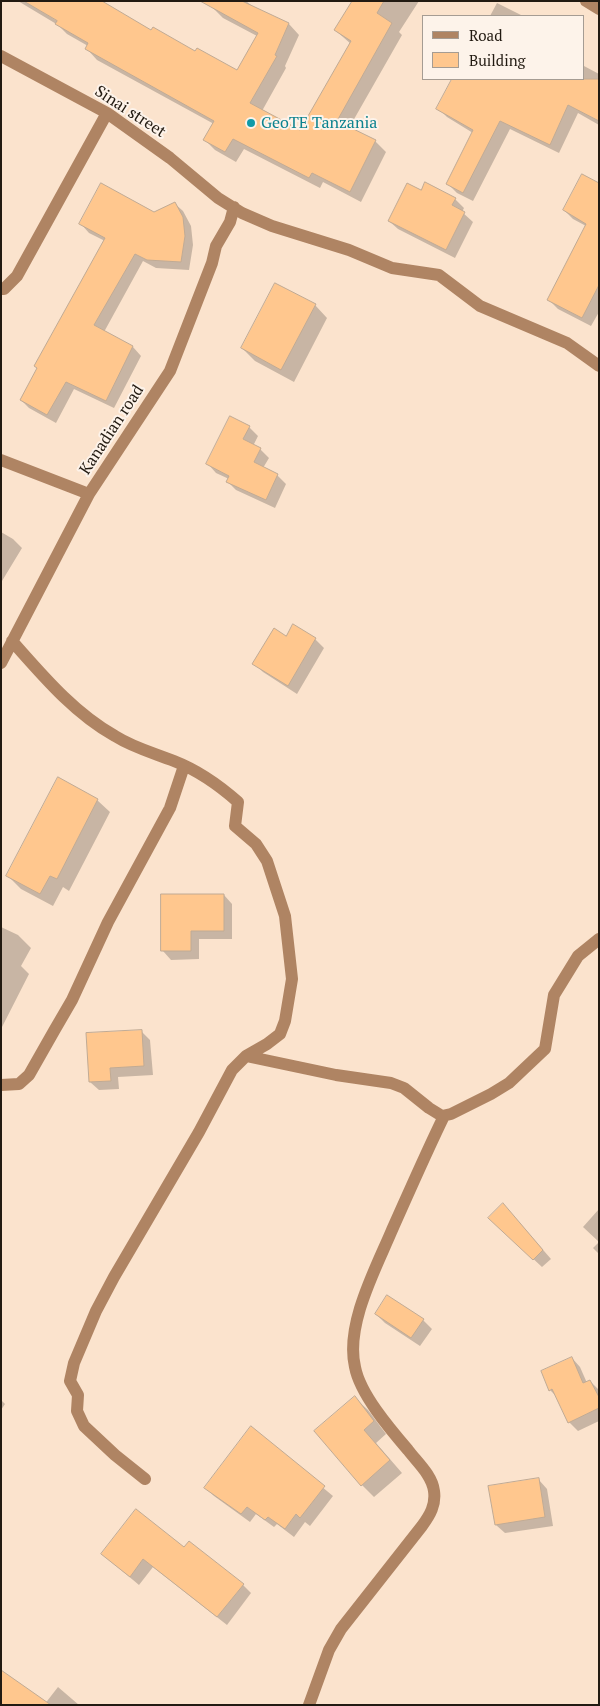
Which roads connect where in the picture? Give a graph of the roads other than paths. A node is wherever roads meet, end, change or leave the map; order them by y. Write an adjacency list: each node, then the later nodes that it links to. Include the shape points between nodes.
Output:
1 (586, 1): 2 (street)
2 (599, 9)
3 (1, 56): 4 (street, Sinai street)
4 (107, 113): 5 (street, Sinai street); 6 (street, via 17,276)
5 (234, 208): 7 (street, Sinai street, via 272,226 349,250 392,268 439,275 480,306 567,343); 9 (street, Kanadian road, via 216,246 170,371)
6 (1, 289)
7 (599, 366)
8 (1, 460): 9 (street)
9 (89, 494): 10 (street, Kanadian road)
10 (12, 641): 11 (street, Kanadian road); 12 (street, via 75,708 114,736)
11 (1, 663)
12 (184, 766): 14 (street, via 223,788 238,802 235,826 256,844 267,861 285,916 292,979 285,1021 280,1034); 15 (street, via 170,808 108,922 54,1032 28,1075 19,1084)
13 (599, 939): 16 (street, via 578,956 554,995 545,1049 509,1083)
14 (246, 1056): 16 (street, via 391,1083 404,1088); 17 (street, via 232,1070 114,1277 74,1363 70,1381 78,1395 77,1411 84,1426)
15 (1, 1085)
16 (444, 1116): 18 (street, via 367,1289 353,1348 357,1377 388,1425 429,1476 434,1505 422,1526 341,1629 329,1650)
17 (145, 1478)
18 (309, 1705)

